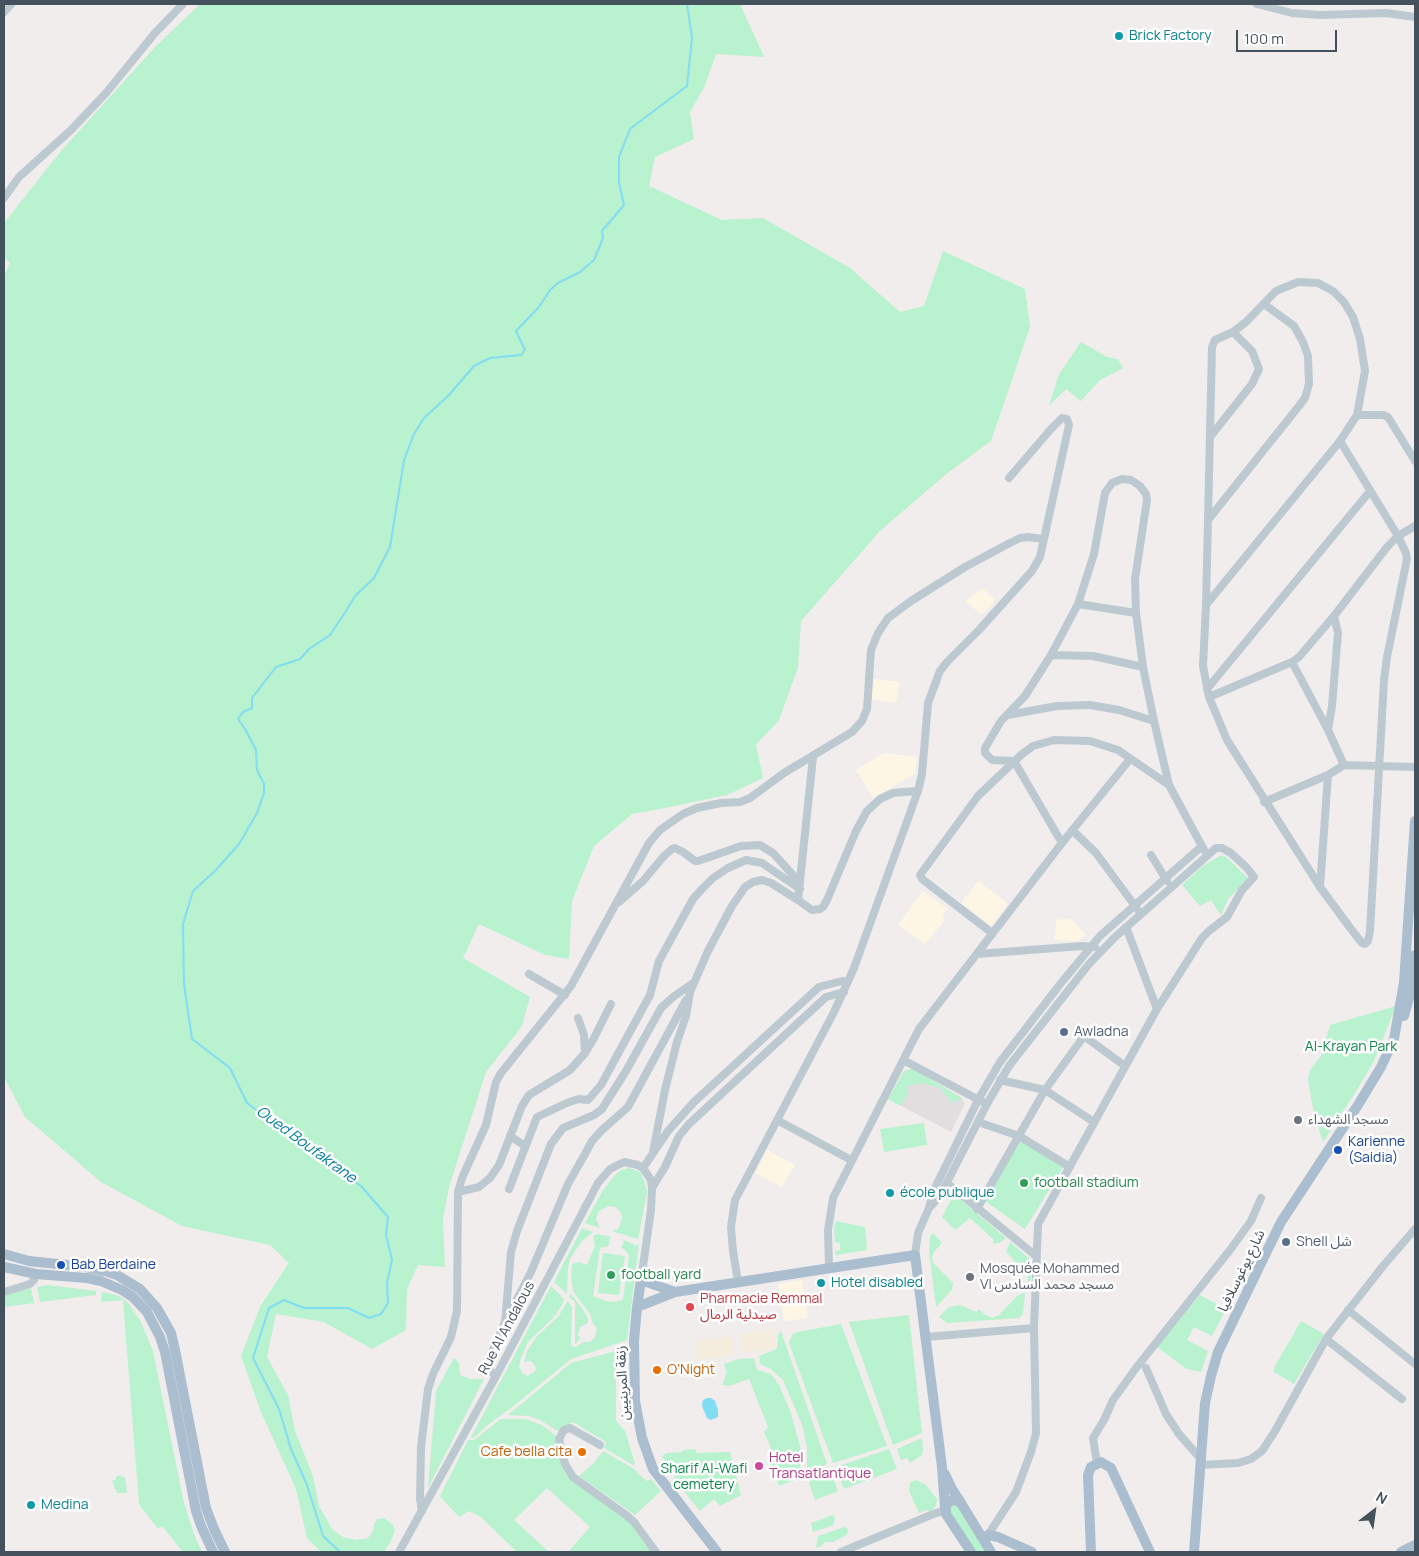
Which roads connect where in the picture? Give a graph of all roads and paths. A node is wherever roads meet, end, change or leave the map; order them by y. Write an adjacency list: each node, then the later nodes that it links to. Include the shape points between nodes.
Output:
1 (12, 4): 4 (street)
2 (183, 4): 6 (street, via 71,130 19,176)
3 (1257, 4): 5 (street, via 1311,14)
4 (4, 12)
5 (1415, 16)
6 (4, 198)
7 (1264, 304): 8 (street); 9 (street, via 1276,291 1305,281 1328,287 1344,302 1360,340 1365,371); 15 (street, via 1294,326 1303,342 1308,356 1309,384 1305,398)
8 (1233, 332): 10 (street, via 1215,340 1212,347); 10 (street, via 1252,351 1259,368 1252,384)
9 (1357, 415): 11 (street); 12 (street, via 1388,417)
10 (1210, 437): 15 (street)
11 (1340, 441): 14 (street); 20 (street)
12 (1415, 461)
13 (1009, 478): 18 (street, via 1051,428 1062,418 1067,419 1069,424)
14 (1370, 491): 17 (street); 26 (street)
15 (1208, 520): 20 (street)
16 (1415, 526): 17 (street)
17 (1398, 536): 22 (street); 34 (street, via 1407,559 1387,657)
18 (1043, 539): 30 (street, via 1028,536 1006,545 965,567 888,618 871,650 867,709 862,722); 38 (street, via 1040,556 1032,570 940,672 928,703)
19 (1078, 604): 21 (street); 21 (street, via 1094,554 1105,493 1112,483 1127,479 1140,486 1147,500 1134,579); 23 (street)
20 (1206, 605): 26 (street, via 1203,666)
21 (1136, 613): 25 (street)
22 (1334, 616): 24 (street); 29 (street, via 1338,633)
23 (1051, 654): 25 (street, via 1093,656); 27 (street, via 1026,696)
24 (1292, 662): 26 (street); 29 (street)
25 (1143, 667): 28 (street)
26 (1208, 693): 39 (street, via 1227,740)
27 (1008, 715): 28 (street, via 1057,706 1090,705); 32 (street, via 993,734 985,753 992,760)
28 (1154, 721): 37 (street)
29 (1328, 730): 33 (street)
30 (813, 757): 47 (street); 52 (street, via 744,801 702,806 670,822 649,843)
31 (1130, 758): 32 (street, via 1103,744 1054,740 1033,746); 37 (street); 41 (street)
32 (1014, 761): 42 (street); 55 (street, via 978,796 920,875)
33 (1344, 765): 34 (street); 36 (street)
34 (1379, 767): 35 (street); 49 (street, via 1370,931 1366,944)
35 (1415, 767)
36 (1328, 775): 39 (street); 49 (street)
37 (1169, 785): 43 (street)
38 (918, 791): 50 (street, via 893,793 867,811 823,907 812,910); 61 (street)
39 (1264, 802): 49 (street)
40 (1415, 821): 71 (main road, via 1404,982)
41 (1072, 830): 42 (street); 51 (street, via 1096,853)
42 (1062, 844): 55 (street)
43 (1202, 846): 45 (street); 46 (street)
44 (1150, 855): 46 (street)
45 (1208, 856): 48 (street); 67 (street, via 1216,848 1222,848 1254,877 1242,890 1227,917 1202,938)
46 (1166, 878): 48 (street); 51 (street)
47 (800, 886): 50 (street); 52 (street, via 773,853 760,845 741,846 698,861 675,848); 79 (street, via 769,867 746,860 713,878 693,899 673,934 659,961 644,1008 601,1085)
48 (1172, 887): 53 (street)
49 (1320, 888)
50 (798, 900): 62 (street, via 762,880 745,887)
51 (1135, 906): 53 (street); 56 (street)
52 (612, 908): 65 (street)
53 (1141, 914): 54 (street)
54 (1126, 927): 57 (street); 67 (street)
55 (992, 934): 58 (street)
56 (1092, 947): 57 (street); 58 (street); 68 (street)
57 (1102, 949): 70 (street)
58 (977, 954): 75 (street, via 927,1017)
59 (1415, 955): 71 (main road, via 1410,995)
60 (529, 974): 65 (street)
61 (848, 982): 64 (street); 72 (street, via 819,987)
62 (693, 983): 63 (street); 82 (street, via 661,1008)
63 (690, 992): 89 (street); 116 (street, via 628,1107 592,1141 568,1184 531,1272)
64 (844, 992): 73 (street, via 826,997); 83 (street)
65 (565, 995): 96 (street, via 496,1082 486,1125)
66 (611, 1004): 74 (street)
67 (1157, 1009): 76 (street)
68 (1038, 1012): 70 (street); 80 (street, via 1000,1062)
69 (578, 1018): 74 (street, via 584,1035)
70 (1046, 1019): 77 (street)
71 (1397, 1031): 125 (main road, شارع يوغوسلافيا, via 1377,1074 1281,1222 1218,1352 1205,1403)
72 (761, 1041): 73 (street); 89 (street, via 694,1102)
73 (768, 1050): 94 (street, via 689,1124 679,1136)
74 (585, 1053): 86 (street, via 570,1070 529,1095)
75 (903, 1060): 80 (street); 90 (street)
76 (1125, 1066): 78 (street, via 1084,1036); 85 (street)
77 (1000, 1080): 78 (street); 81 (street)
78 (1045, 1090): 85 (street); 87 (street)
79 (588, 1100): 82 (street); 88 (street, via 569,1102 537,1117)
80 (978, 1100): 81 (street); 97 (street)
81 (987, 1104): 84 (street)
82 (602, 1109): 116 (street, via 563,1128 552,1144 514,1242)
83 (777, 1120): 90 (street); 110 (street, via 734,1205 732,1235)
84 (978, 1122): 87 (street); 93 (street)
85 (1094, 1122): 91 (street)
86 (510, 1136): 88 (street); 96 (street, via 499,1165 490,1178 479,1187)
87 (1020, 1136): 91 (street); 99 (street)
88 (525, 1146): 95 (street)
89 (653, 1152): 92 (street)
90 (851, 1160): 106 (street, via 833,1198 827,1240)
91 (1070, 1167): 103 (street, via 1038,1224)
92 (643, 1168): 94 (street); 122 (street, Rue Al Andalous, via 632,1163 617,1164 598,1183)
93 (947, 1183): 97 (street); 99 (street)
94 (652, 1188): 109 (street, زنقة المرينيين)
95 (509, 1189)
96 (458, 1192): 130 (street, via 457,1311 451,1337 428,1389 421,1447)
97 (936, 1194): 102 (street, via 918,1233)
98 (1261, 1198): 126 (street, via 1251,1222 1113,1400 1093,1438)
99 (977, 1209): 103 (street)
100 (1415, 1229): 115 (street)
101 (4, 1254): 104 (main road)
102 (915, 1256): 106 (main road); 118 (main road)
103 (1036, 1256): 117 (street)
104 (28, 1261): 107 (main road, via 35,1267); 134 (main road, via 86,1266 111,1273 140,1289 157,1308 176,1350 206,1508)
105 (4, 1266): 107 (main road)
106 (829, 1268): 110 (main road)
107 (36, 1274): 108 (main road); 111 (street)
108 (51, 1275): 111 (street); 133 (main road, via 87,1278 122,1290 140,1304 154,1324 165,1352 196,1511)
109 (641, 1280): 113 (main road); 114 (main road, زنقة المرينيين)
110 (738, 1282): 113 (main road)
111 (30, 1284): 112 (street)
112 (4, 1292)
113 (675, 1292): 114 (main road)
114 (637, 1307): 137 (main road, زنقة المرينيين, via 634,1381 647,1455 657,1475)
115 (1348, 1310): 119 (street); 120 (street)
116 (505, 1322): 122 (street, via 488,1361 490,1371)
117 (1034, 1328): 118 (street); 131 (street, via 1034,1444 1016,1492)
118 (926, 1337): 127 (main road)
119 (1326, 1339): 123 (street); 125 (street, via 1266,1446 1257,1455 1231,1465)
120 (1415, 1364)
121 (1146, 1368): 125 (street, via 1166,1414)
122 (496, 1376): 130 (street, Rue Al Andalous)
123 (1402, 1399)
124 (600, 1445): 136 (street, via 570,1428 561,1432 559,1439 565,1464 573,1477 630,1518)
125 (1200, 1462): 144 (main road, شارع يوغوسلافيا)
126 (1097, 1463): 142 (main road, via 1088,1475); 143 (main road, via 1111,1468)
127 (942, 1467): 128 (main road); 129 (main road)
128 (960, 1503): 129 (main road, via 950,1501); 131 (main road)
129 (945, 1509): 138 (street); 139 (main road)
130 (422, 1511): 135 (street, Rue Al Andalous)
131 (986, 1537): 140 (main road); 141 (main road, via 1005,1540)
132 (1415, 1546): 145 (main road)
133 (213, 1552)
134 (225, 1552)
135 (399, 1552)
136 (656, 1552)
137 (717, 1552)
138 (840, 1552)
139 (971, 1552)
140 (991, 1552)
141 (1032, 1552)
142 (1091, 1552)
143 (1150, 1552)
144 (1194, 1552)
145 (1401, 1552)

